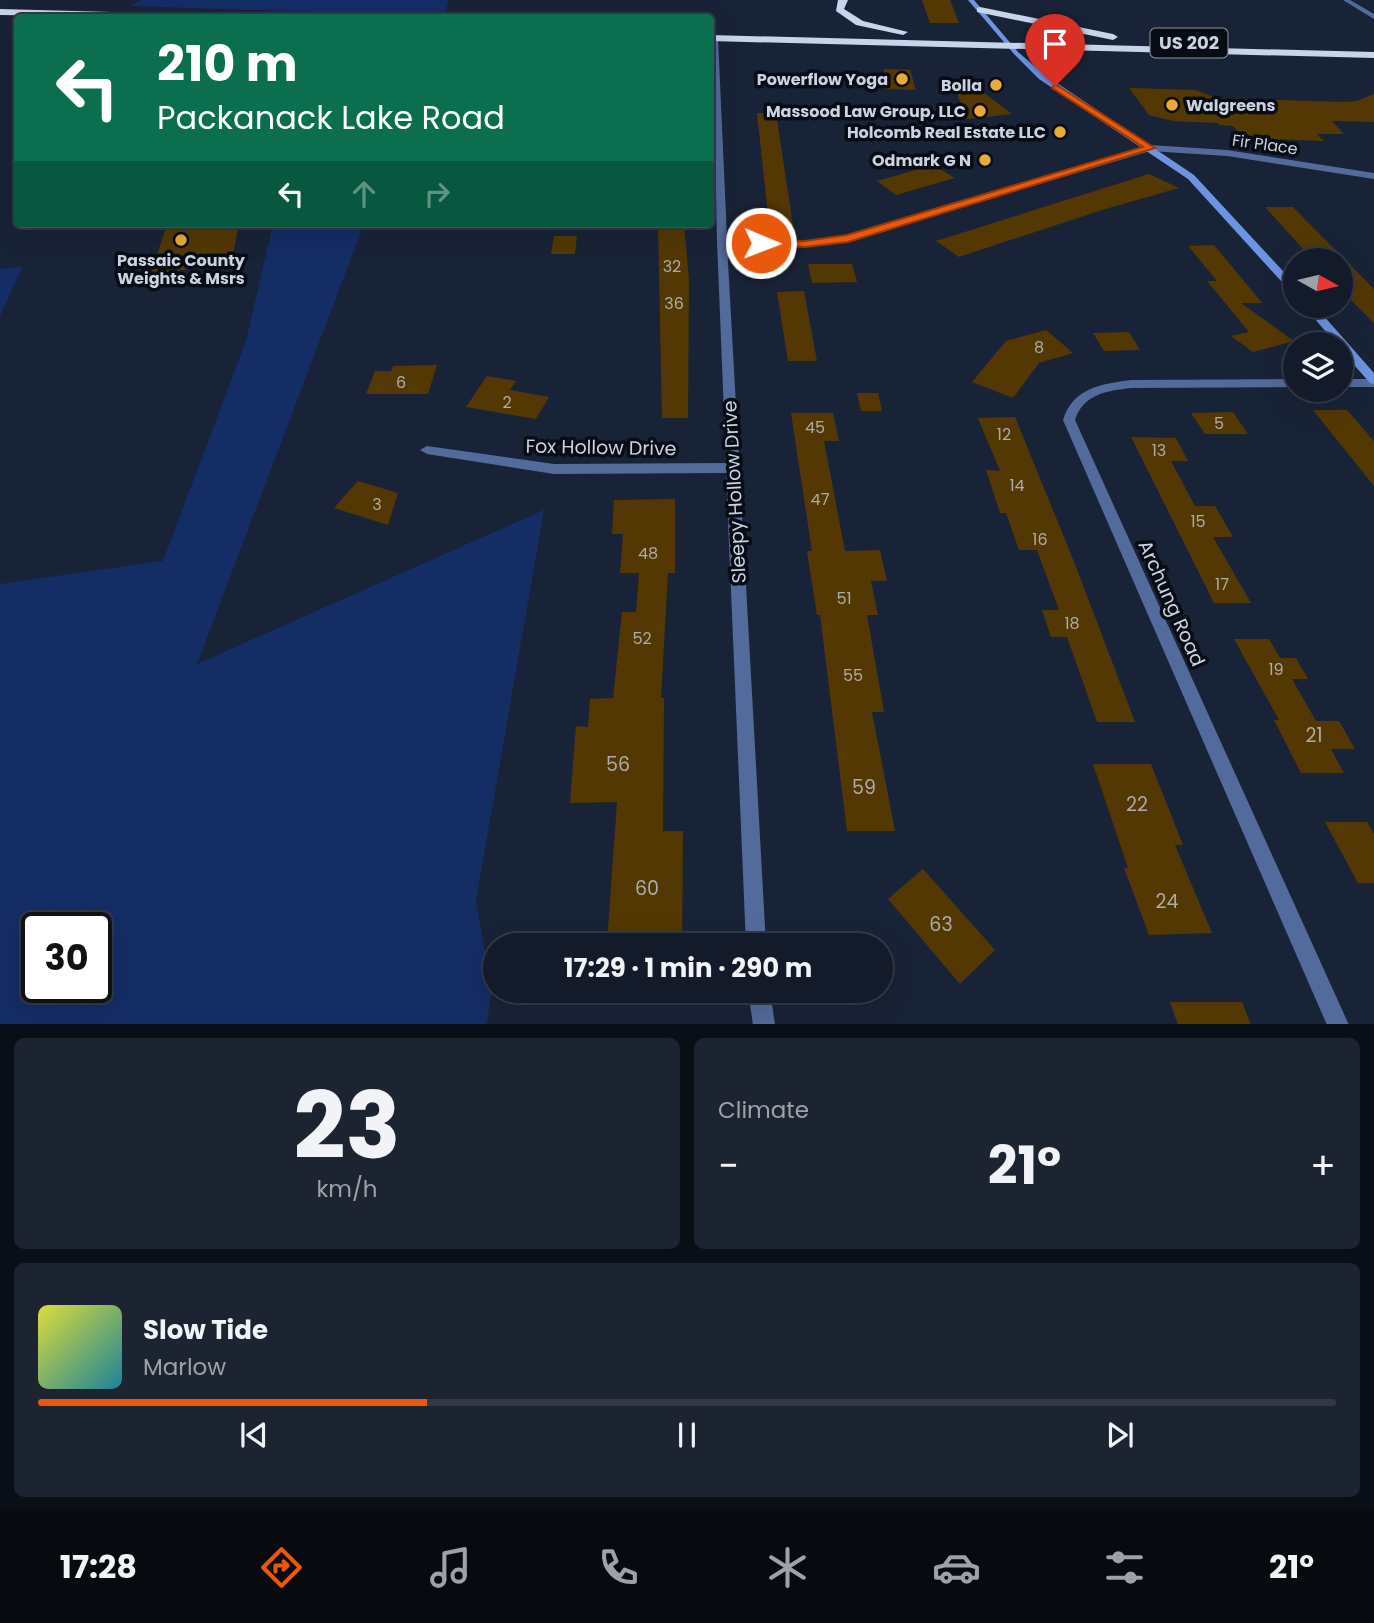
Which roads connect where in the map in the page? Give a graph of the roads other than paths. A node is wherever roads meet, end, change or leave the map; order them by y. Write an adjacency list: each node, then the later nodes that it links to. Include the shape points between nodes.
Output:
1 (843, 0): 10 (highway, via 841,12 853,21)
2 (971, 0): 4 (street)
3 (1346, 0): 7 (street)
4 (981, 10): 11 (street); 12 (highway, via 1072,31)
5 (0, 12): 6 (highway)
6 (74, 14)
7 (1374, 17)
8 (714, 36): 10 (highway, US 202)
9 (714, 36): 11 (highway, US 202)
10 (922, 36): 11 (highway, US 202)
11 (1007, 42): 12 (highway, US 202); 14 (highway, US 202); 16 (street, via 1042,77)
12 (1164, 42): 13 (highway, US 202)
13 (1374, 47)
14 (1374, 55)
15 (714, 77): 18 (street, Sleepy Hollow Drive)
16 (1150, 148): 17 (street, Fir Place, via 1238,154); 18 (street, Fir Place, via 848,238 805,244); 19 (street, via 1204,190)
17 (1374, 176)
18 (722, 242): 25 (street, Sleepy Hollow Drive)
19 (1283, 277)
20 (1319, 318): 21 (street)
21 (1374, 381): 22 (street)
22 (1353, 382)
23 (1283, 383): 29 (street, Archung Road, via 1110,386 1079,399 1069,419)
24 (426, 450): 25 (street, Fox Hollow Drive, via 554,469)
25 (733, 468): 26 (street, Sleepy Hollow Drive)
26 (755, 933)
27 (761, 1003): 28 (street)
28 (764, 1024)
29 (1338, 1024)

